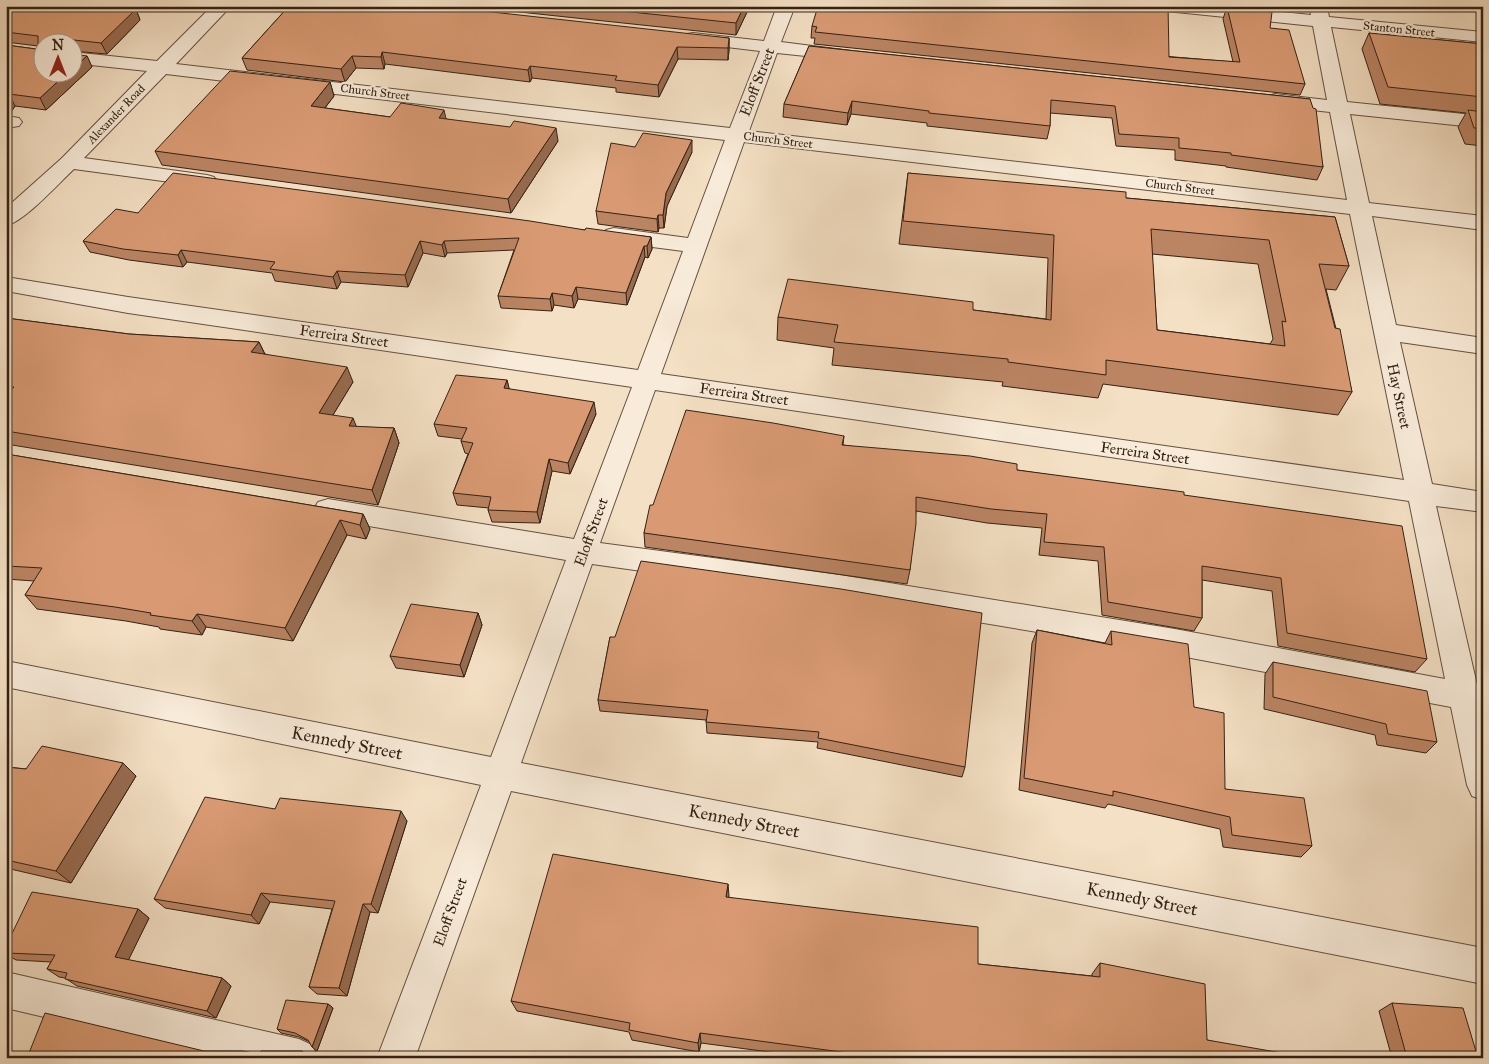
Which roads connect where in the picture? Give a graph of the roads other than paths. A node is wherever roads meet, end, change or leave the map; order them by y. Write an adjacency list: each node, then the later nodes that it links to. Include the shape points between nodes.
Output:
1 (222, 6): 10 (street, Alexander Road)
2 (786, 6): 7 (street, Eloff Street)
3 (1166, 6): 4 (street, Stanton Street)
4 (1320, 14): 6 (street, Stanton Street); 12 (street, Hay Street)
5 (673, 36): 7 (street)
6 (1483, 37)
7 (771, 47): 8 (street); 14 (street, Eloff Street)
8 (859, 56)
9 (82, 58): 10 (street, Church Street)
10 (162, 67): 14 (street, Church Street); 15 (street, Alexander Road)
11 (1261, 99): 12 (street)
12 (1340, 107): 13 (street); 17 (street, Hay Street)
13 (1483, 122)
14 (736, 135): 17 (street, Church Street); 21 (street, Eloff Street)
15 (69, 162): 16 (street); 18 (street, Alexander Road)
16 (226, 183)
17 (1358, 208): 19 (street, Church Street); 23 (street, Hay Street)
18 (6, 219)
19 (1483, 223)
20 (599, 233): 21 (street)
21 (697, 246): 25 (street, Eloff Street)
22 (6, 284): 25 (street, Ferreira Street)
23 (1386, 332): 24 (street); 26 (street, Hay Street)
24 (1483, 346)
25 (647, 380): 26 (street, Ferreira Street); 29 (street, Eloff Street)
26 (1419, 493): 27 (street, Ferreira Street); 31 (street, Hay Street)
27 (1483, 502)
28 (300, 504): 29 (street)
29 (583, 552): 31 (street, via 840,587 1175,642); 32 (street, Eloff Street)
30 (6, 674): 32 (street, Kennedy Street)
31 (1473, 698): 33 (street, Hay Street)
32 (500, 774): 34 (street, Kennedy Street); 37 (street, Eloff Street)
33 (1483, 785)
34 (1483, 966)
35 (6, 990): 36 (street)
36 (299, 1058)
37 (396, 1058)

